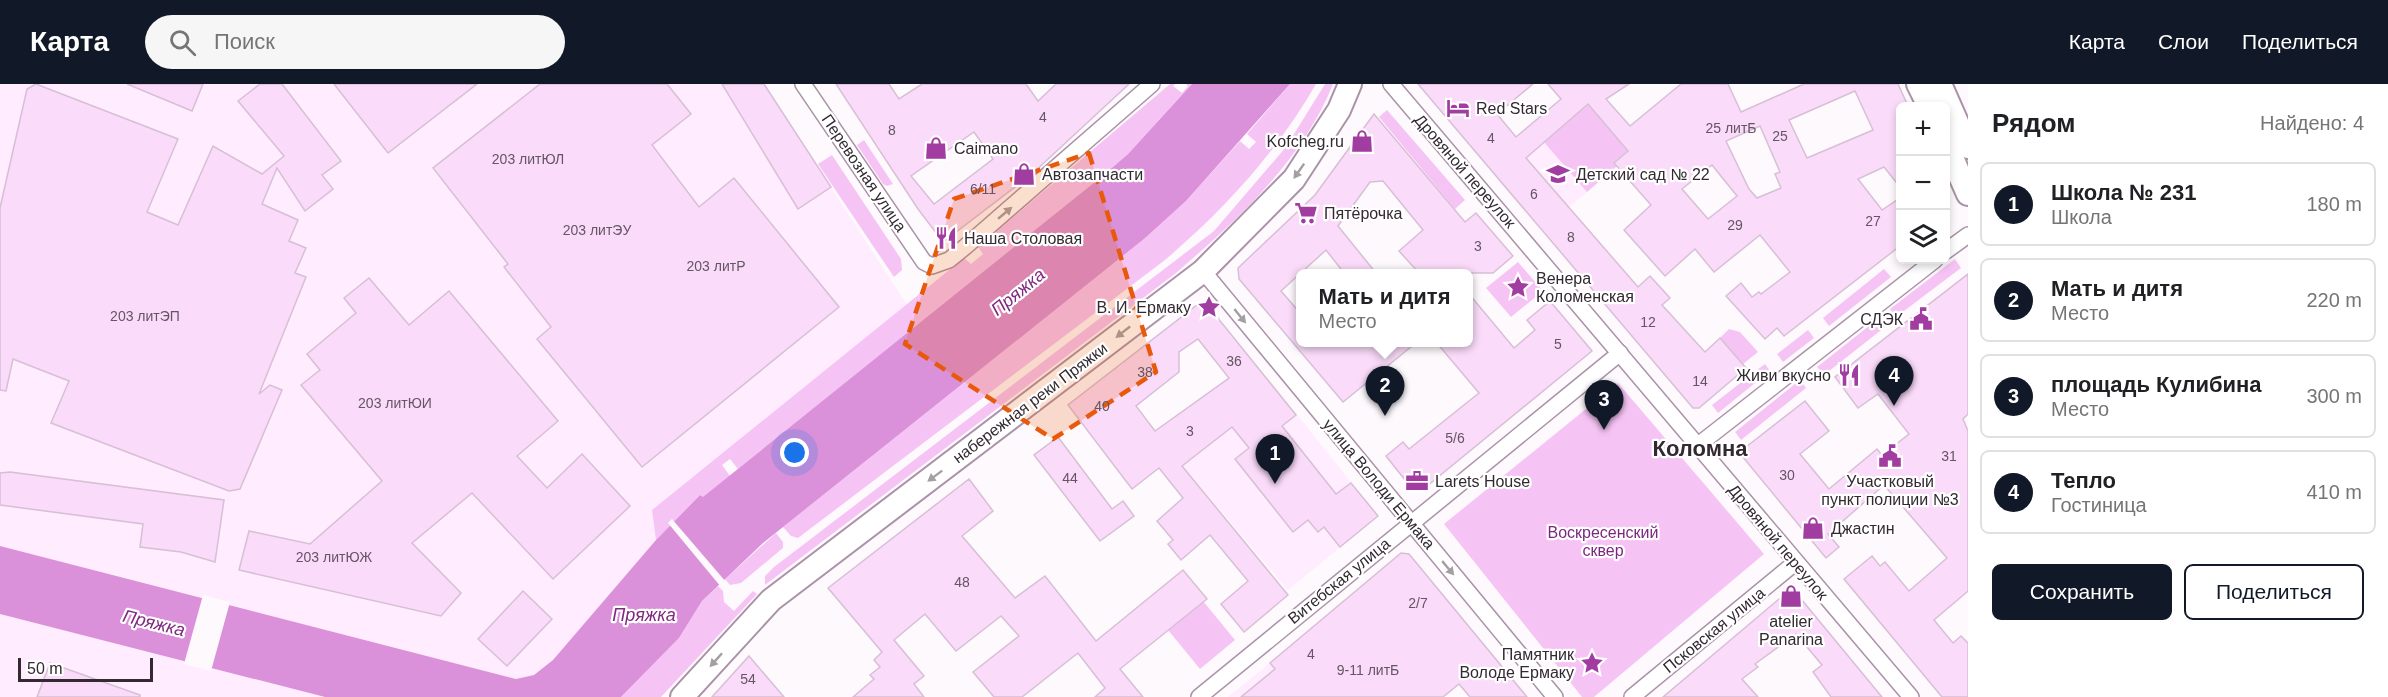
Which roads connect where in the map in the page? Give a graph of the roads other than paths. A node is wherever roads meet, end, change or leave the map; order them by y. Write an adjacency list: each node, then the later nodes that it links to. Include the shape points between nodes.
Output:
1 (803, 84): 2 (street, Перевозная улица, one-way to 2, via 924,262 932,266 949,260)
2 (1152, 84)
3 (1350, 84): 14 (main road, набережная реки Пряжки, one-way to 14, via 1335,117 1294,179)
4 (1391, 84): 15 (street, Дровяной переулок)
5 (1918, 84): 7 (main road)
6 (1940, 84): 8 (main road)
7 (1927, 102)
8 (1968, 147)
9 (1950, 153): 10 (main road)
10 (1968, 194)
11 (1968, 235): 12 (street)
12 (1950, 248)
13 (1930, 264): 16 (street)
14 (1203, 271): 17 (street, улица Володи Ермака, one-way to 17); 19 (main road, набережная реки Пряжки, one-way to 19, via 771,600)
15 (1620, 353): 16 (street, Дровяной переулок); 17 (street, Витебская улица)
16 (1697, 446): 18 (street, Дровяной переулок)
17 (1411, 523): 20 (street, Витебская улица); 21 (street, улица Володи Ермака, one-way to 21)
18 (1796, 562): 22 (street, Псковская улица); 23 (street, Дровяной переулок)
19 (682, 697)
20 (1199, 697)
21 (1555, 697)
22 (1632, 697)
23 (1911, 697)

